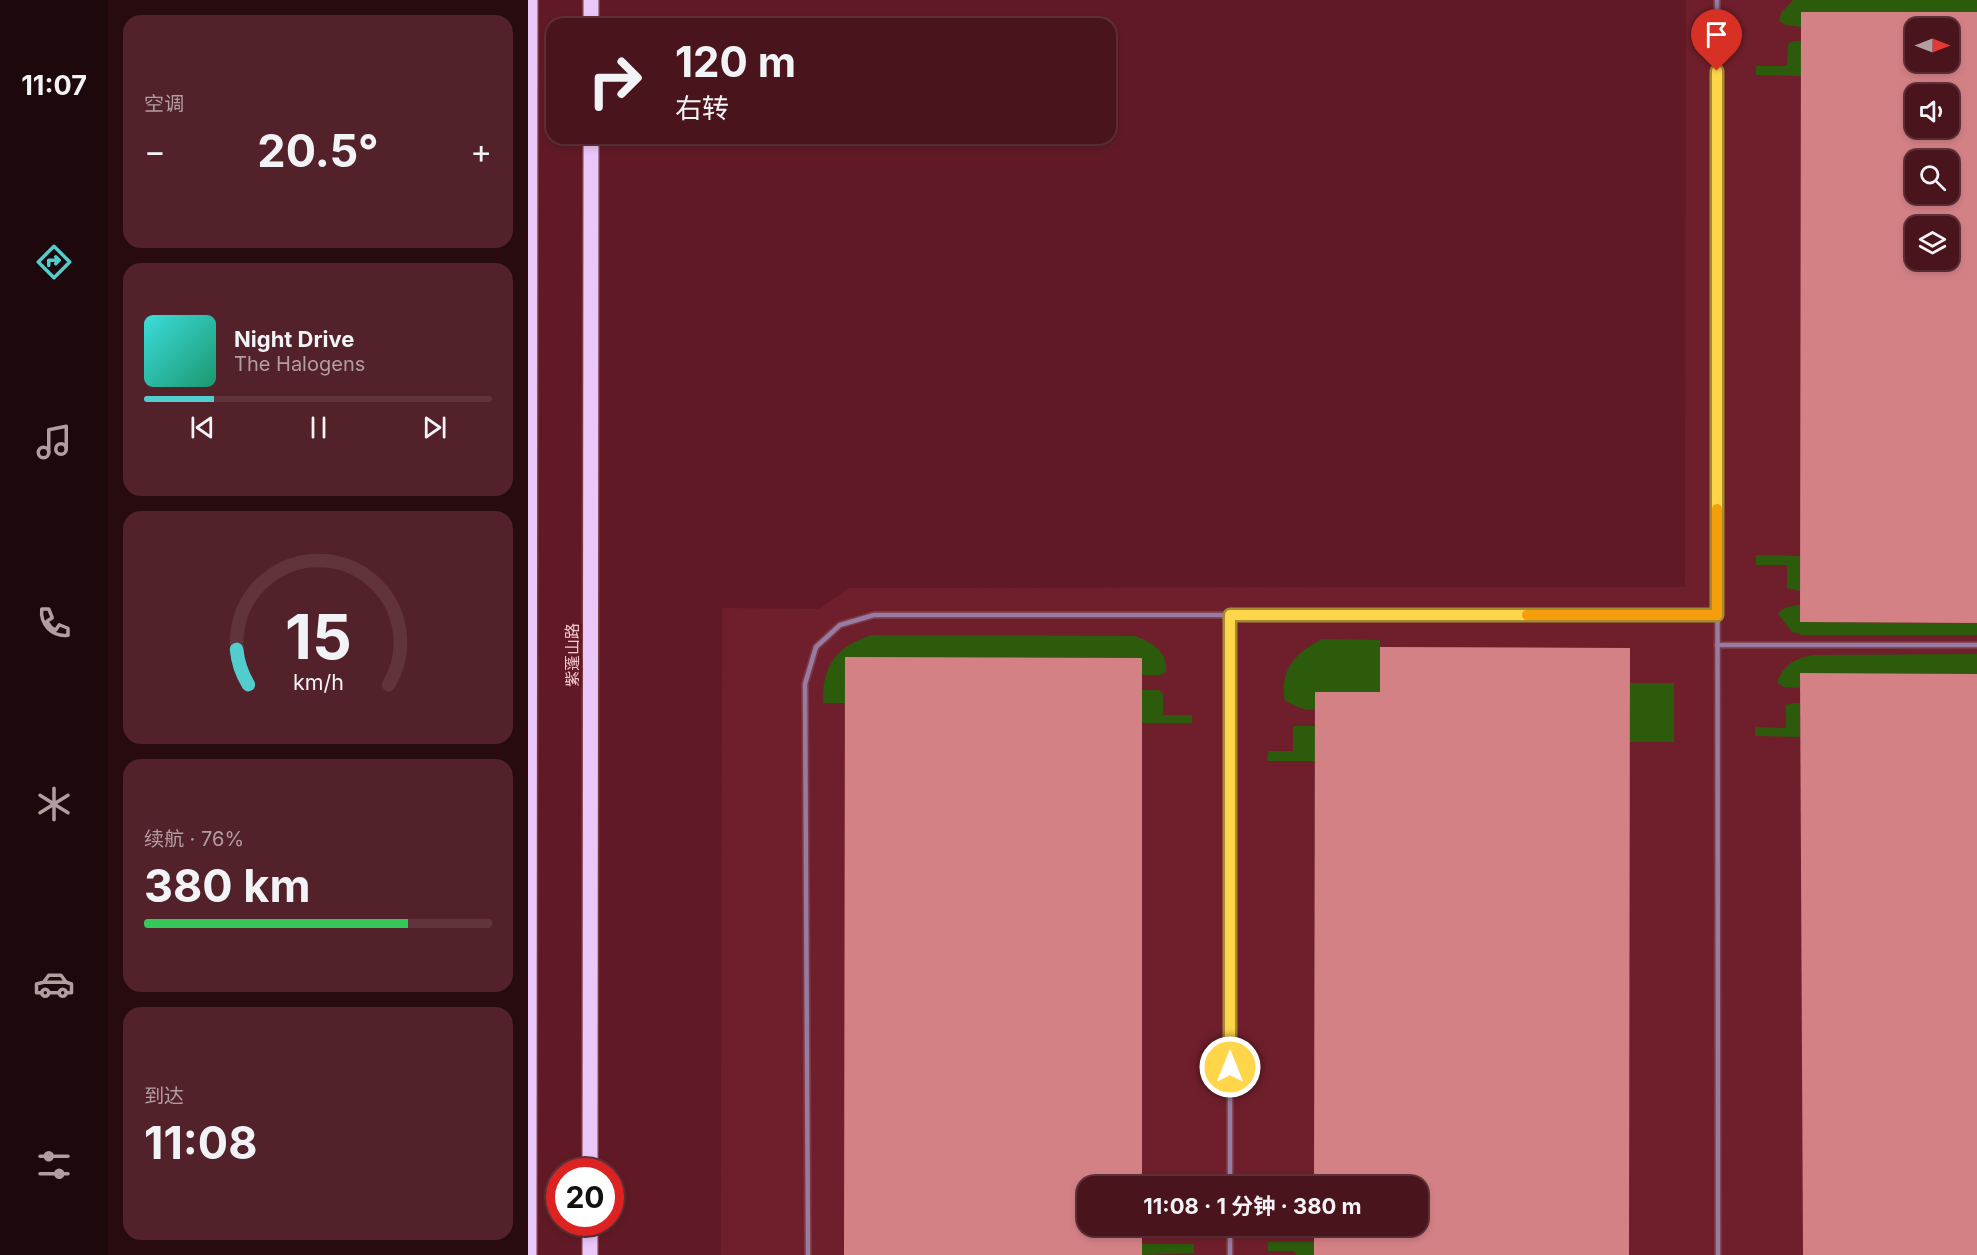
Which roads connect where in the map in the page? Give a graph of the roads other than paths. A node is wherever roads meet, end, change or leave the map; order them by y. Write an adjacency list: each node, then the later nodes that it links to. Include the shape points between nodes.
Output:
1 (530, 0): 14 (main road)
2 (591, 0): 4 (main road)
3 (1717, 0): 7 (lane)
4 (591, 18)
5 (591, 144): 10 (main road, 紫蓬山路)
6 (1230, 615): 7 (lane); 11 (lane); 16 (lane, via 874,615 840,625 816,646 805,684)
7 (1717, 615): 8 (lane)
8 (1717, 645): 9 (lane); 18 (lane)
9 (1977, 645)
10 (590, 1158)
11 (1230, 1176)
12 (590, 1236): 15 (main road)
13 (1230, 1236): 17 (lane)
14 (529, 1255)
15 (590, 1255)
16 (808, 1255)
17 (1230, 1255)
18 (1718, 1255)

